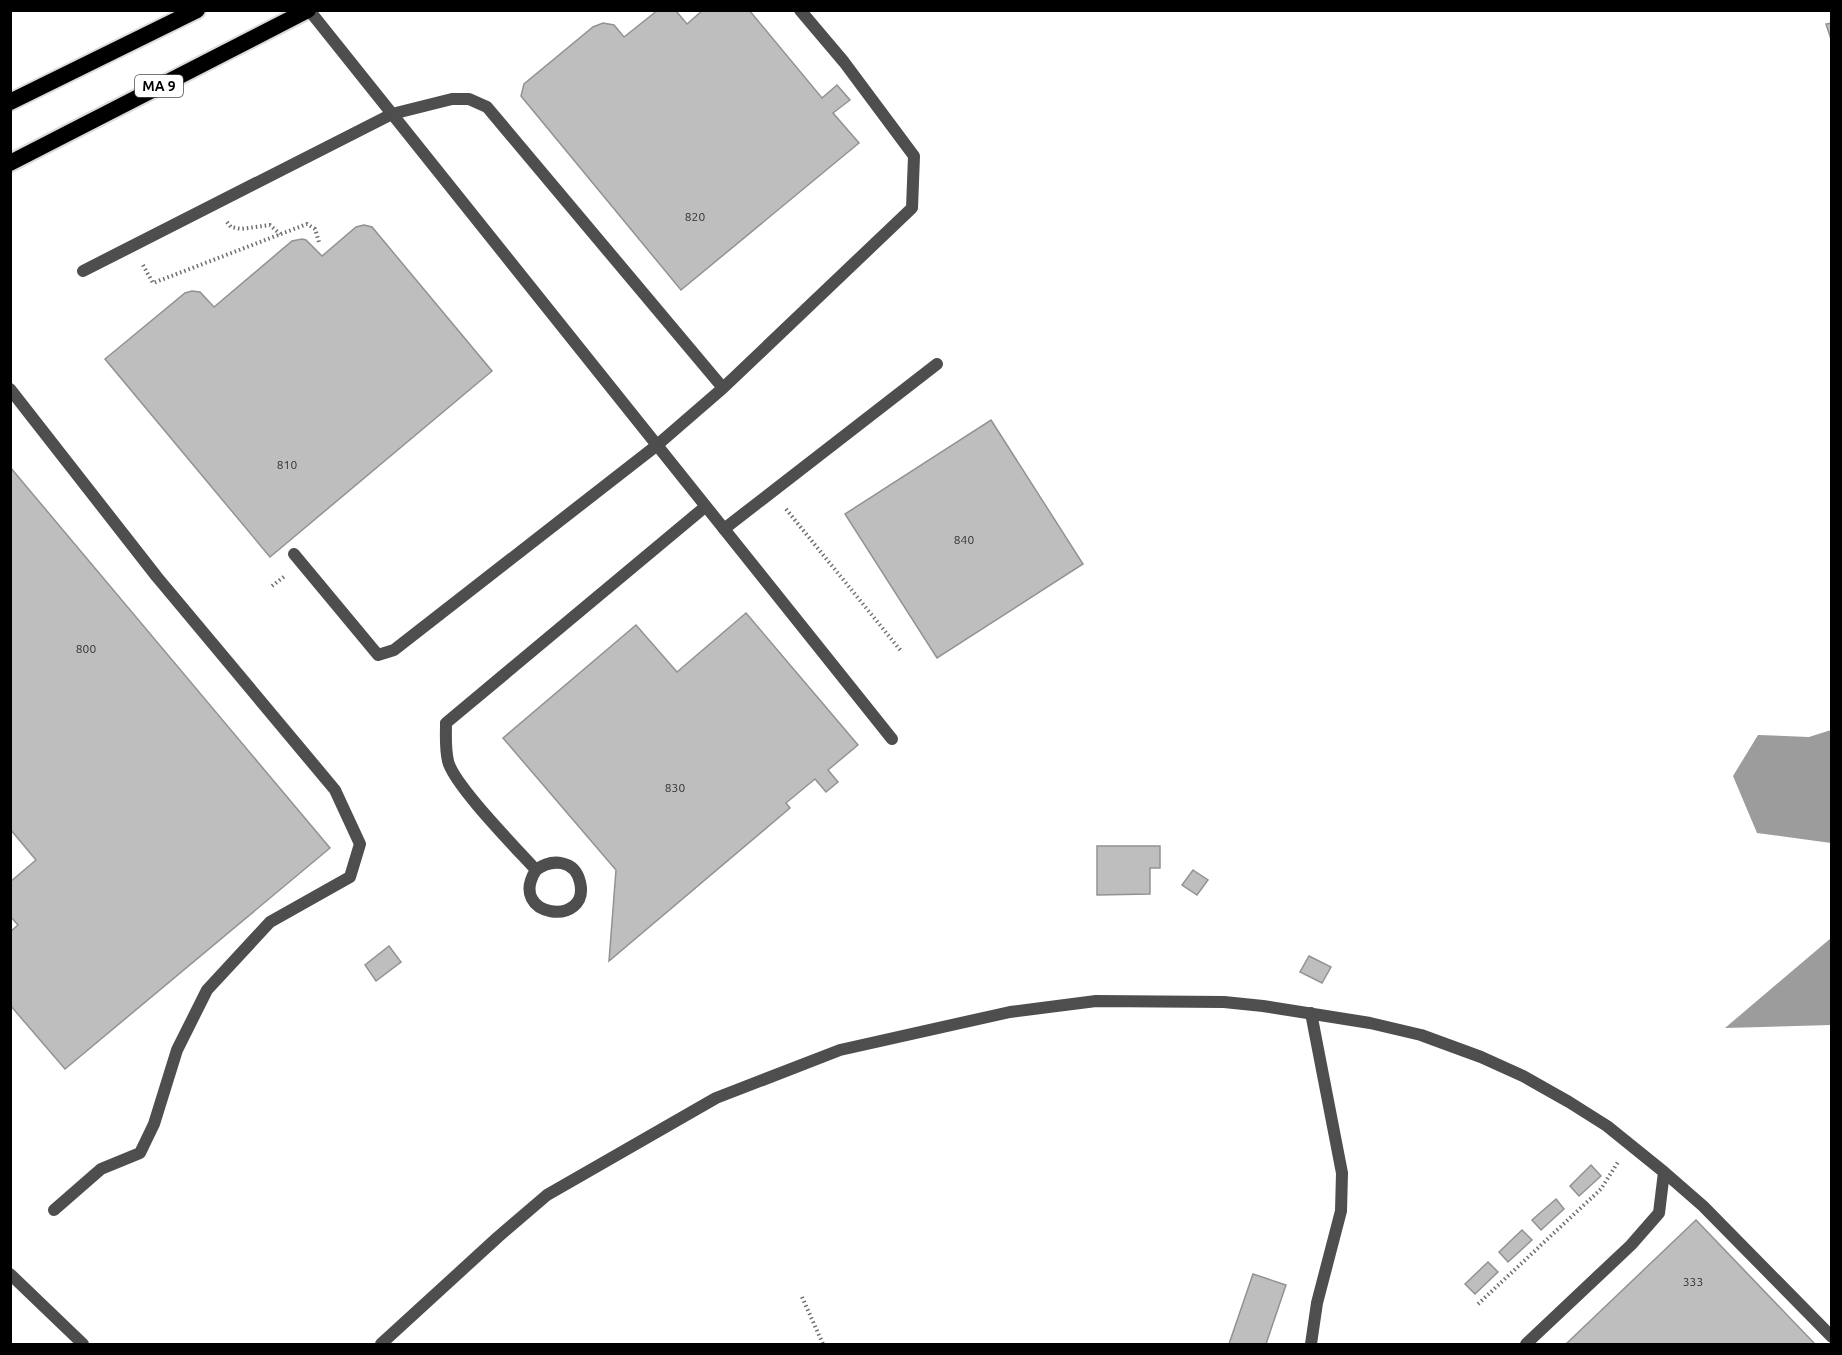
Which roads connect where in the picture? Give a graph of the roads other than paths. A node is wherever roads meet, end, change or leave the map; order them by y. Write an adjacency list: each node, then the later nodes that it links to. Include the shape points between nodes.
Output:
1 (197, 10): 4 (highway)
2 (309, 10): 5 (street); 6 (highway, MA 9)
3 (800, 10): 9 (street, via 914,156 912,208)
4 (10, 102)
5 (392, 114): 7 (street); 9 (street, via 452,99 470,99 487,107); 11 (street)
6 (10, 163)
7 (83, 271)
8 (937, 364): 13 (street)
9 (723, 388): 11 (street)
10 (10, 389): 19 (street, via 157,577 335,790 360,844 350,877 270,922 207,990 177,1050 154,1124 140,1153 101,1169)
11 (656, 446): 12 (street); 14 (street, via 394,650 378,655)
12 (705, 507): 13 (street); 16 (street, via 447,723 448,762 459,781)
13 (724, 530): 15 (street)
14 (294, 554)
15 (892, 739)
16 (536, 870): 16 (street, via 530,893 538,907 561,912 575,904 581,887 569,865 551,862)
17 (1311, 1013): 18 (street, via 1421,1035 1481,1057 1569,1102 1607,1126); 23 (street, via 1224,1002 1096,1001 1010,1012 840,1050 716,1098 547,1195); 24 (street, via 1342,1173 1341,1211 1317,1303)
18 (1664, 1172): 21 (street, via 1703,1206); 25 (street, via 1659,1213 1631,1245)
19 (54, 1210)
20 (10, 1274): 22 (street)
21 (1832, 1337)
22 (83, 1344)
23 (381, 1344)
24 (1311, 1344)
25 (1526, 1344)

